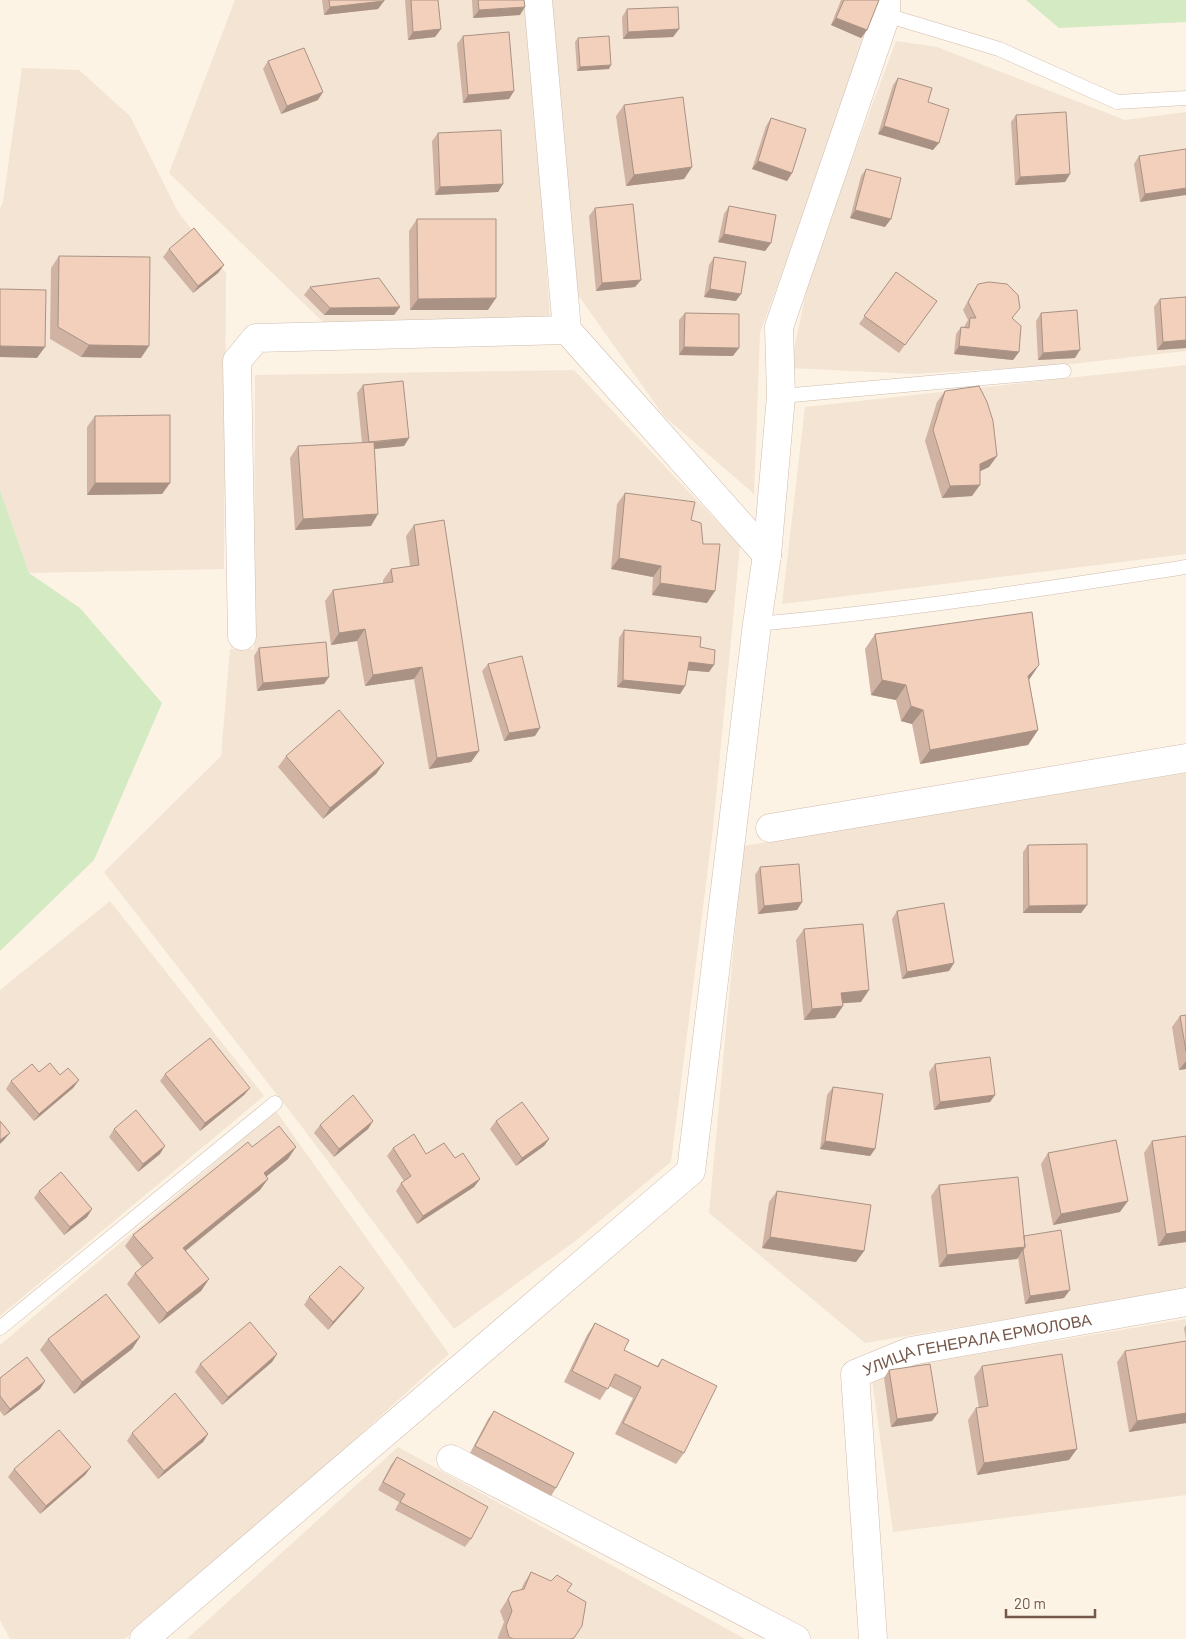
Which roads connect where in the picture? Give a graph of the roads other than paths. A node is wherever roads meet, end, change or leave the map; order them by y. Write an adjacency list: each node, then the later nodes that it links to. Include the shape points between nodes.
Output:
1 (538, 0): 4 (street)
2 (886, 7): 3 (lane, via 999,49 1117,102); 6 (street, via 779,328)
3 (1186, 98)
4 (567, 330): 7 (street); 10 (street, via 256,338 237,361)
5 (1064, 371): 6 (lane)
6 (781, 396): 7 (street)
7 (767, 555): 9 (street)
8 (1186, 567): 9 (lane, via 848,616)
9 (757, 624): 17 (street, via 691,1170)
10 (242, 636)
11 (1186, 758): 12 (street)
12 (770, 828)
13 (275, 1103): 15 (lane)
14 (1186, 1302): 19 (street, УЛИЦА ГЕНЕРАЛА ЕРМОЛОВА, via 910,1351 855,1374)
15 (0, 1328)
16 (451, 1459): 18 (street)
17 (144, 1639)
18 (796, 1639)
19 (873, 1639)

